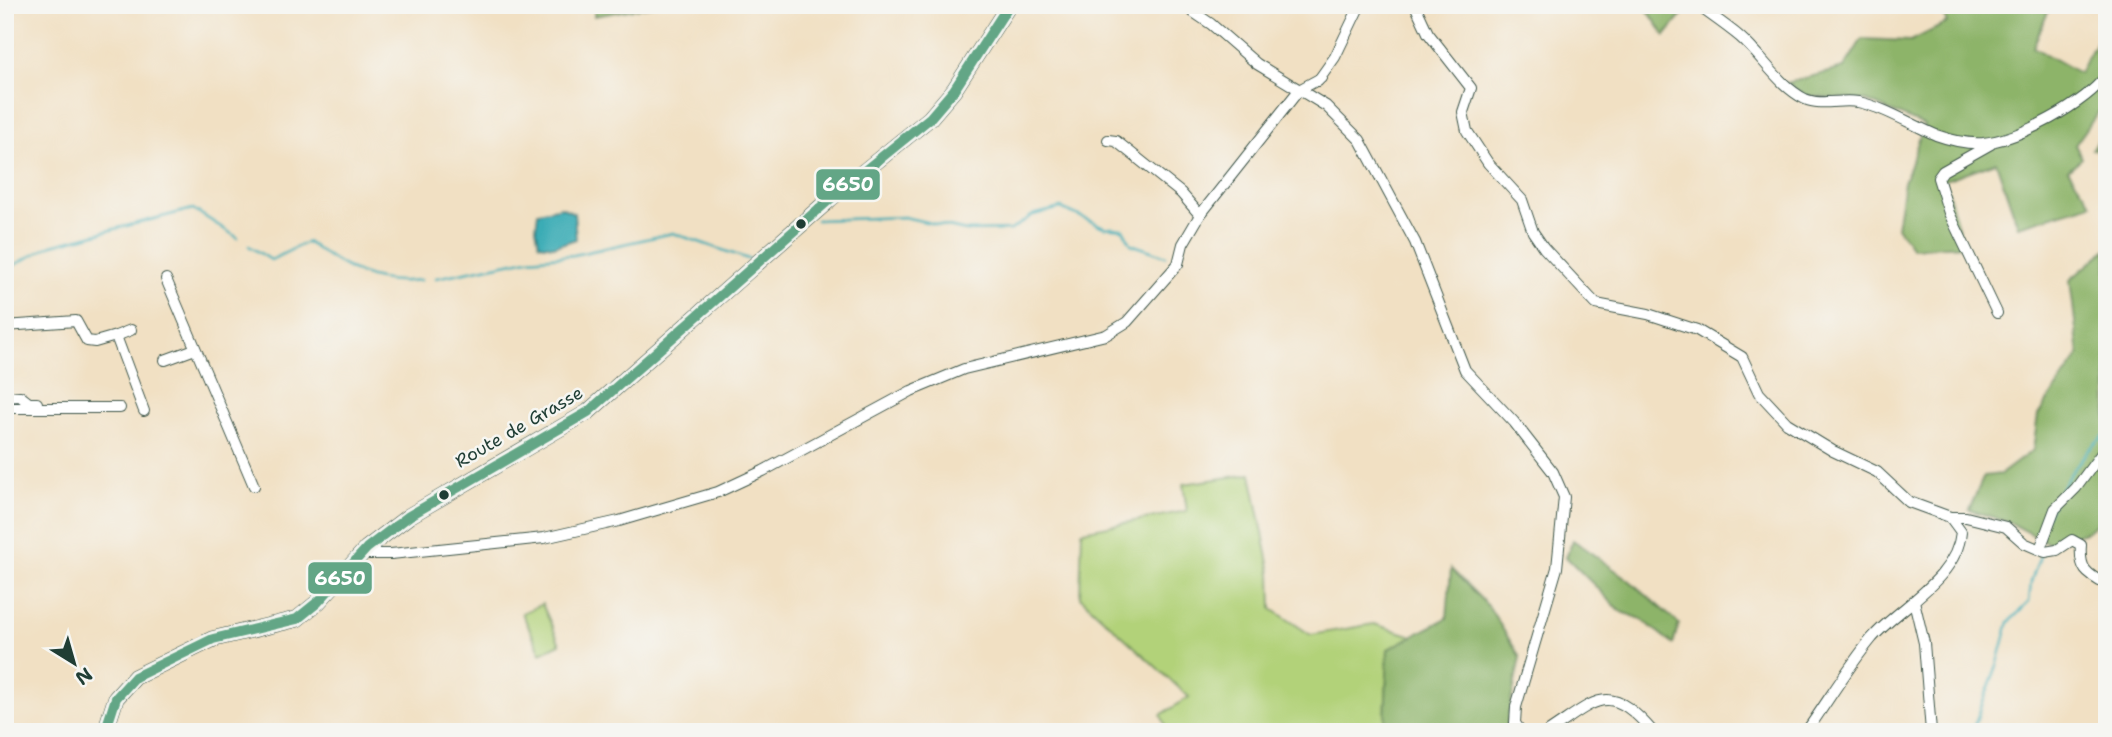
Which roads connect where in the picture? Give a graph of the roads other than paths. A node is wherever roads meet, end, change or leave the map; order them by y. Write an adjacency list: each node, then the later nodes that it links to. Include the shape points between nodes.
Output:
1 (1009, 5): 28 (street, Route de Grasse, via 954,90 930,118 821,207 605,398 570,424 430,502)
2 (1183, 5): 8 (street, via 1257,64)
3 (1360, 5): 7 (street)
4 (1415, 5): 27 (street, via 1428,33 1471,88 1463,112 1467,131 1488,163 1522,200 1544,248 1584,293 1601,307 1648,314 1714,340 1746,361 1759,393 1794,429 1877,472 1909,502)
5 (1698, 5): 10 (street, via 1741,37 1792,90 1808,100 1858,102 1937,135 1967,142)
6 (2107, 75): 10 (street, via 2068,108)
7 (1319, 81): 8 (street); 9 (street)
8 (1304, 92): 9 (street); 12 (street)
9 (1326, 106): 35 (street, via 1360,140 1384,181 1435,288 1465,370 1514,422 1562,491 1557,568 1516,707 1515,723)
10 (2001, 139): 14 (street, via 1938,178 1949,213)
11 (1108, 140): 12 (street, via 1116,141 1181,192)
12 (1200, 215): 31 (street, via 1182,244 1178,264 1127,322 1106,335 964,369 911,390 718,492 544,538)
13 (166, 279): 18 (street)
14 (1997, 313)
15 (5, 326): 17 (street, via 76,321 87,341)
16 (131, 330): 17 (street)
17 (116, 336): 24 (street)
18 (195, 349): 19 (street); 26 (street)
19 (165, 360)
20 (5, 397): 21 (street)
21 (46, 402)
22 (5, 408): 23 (street)
23 (120, 408)
24 (144, 411)
25 (2107, 446): 29 (street, via 2055,509)
26 (254, 486)
27 (1950, 517): 29 (street, via 2006,527 2024,543); 33 (street, via 1961,532 1958,549)
28 (377, 539): 30 (street, Route de Grasse); 31 (street)
29 (2040, 549): 32 (street, via 2051,552 2077,541 2087,572)
30 (360, 554): 31 (street); 34 (street, Route de Grasse, via 297,619 213,639 135,677 117,698)
31 (391, 554)
32 (2107, 585)
33 (1914, 601): 38 (street, via 1874,636); 39 (street, via 1924,643)
34 (105, 732)
35 (1521, 732)
36 (1548, 732): 37 (street, via 1604,699 1628,705)
37 (1653, 732)
38 (1806, 732)
39 (1931, 732)

